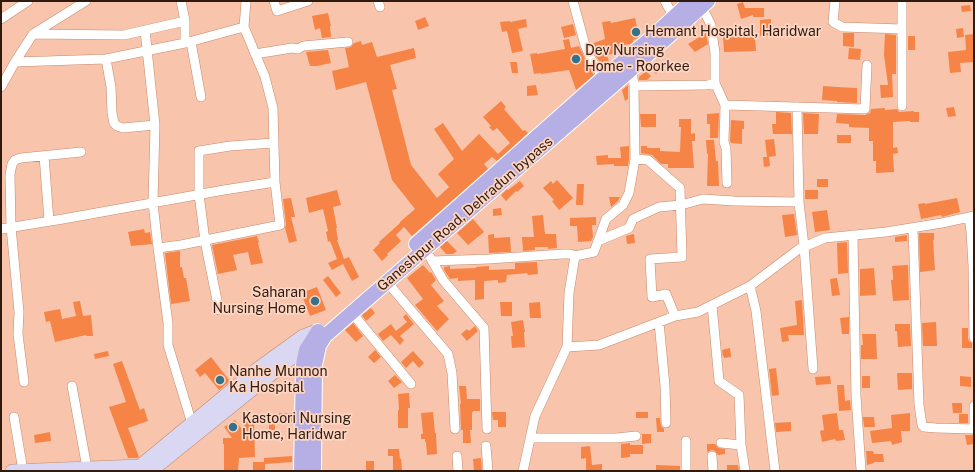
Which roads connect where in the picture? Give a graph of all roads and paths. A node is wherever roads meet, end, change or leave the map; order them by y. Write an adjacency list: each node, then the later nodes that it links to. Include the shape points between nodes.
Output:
1 (28, 1): 12 (street)
2 (86, 1): 18 (street)
3 (182, 1): 14 (street)
4 (246, 1): 15 (street)
5 (274, 1): 6 (street, via 276,11)
6 (308, 1)
7 (573, 1): 27 (street, via 585,45)
8 (665, 1): 13 (street)
9 (835, 1): 16 (street, via 833,22 842,27)
10 (902, 1): 16 (street)
11 (700, 3): 13 (main road); 26 (main road, Ganeshpur Road, Dehradun bypass); 28 (street, via 711,25 715,53)
12 (1, 17)
13 (674, 18): 27 (main road)
14 (185, 21): 17 (street); 20 (street)
15 (244, 27): 20 (street); 22 (street)
16 (902, 29): 33 (street)
17 (145, 30): 18 (street, via 124,35); 21 (street)
18 (33, 34): 24 (street)
19 (348, 42): 22 (street)
20 (186, 43): 21 (street); 31 (street, via 191,42)
21 (147, 50): 23 (street); 35 (street)
22 (255, 54): 36 (street, via 265,77 273,108)
23 (106, 59): 24 (street); 35 (street, via 114,123 123,128)
24 (15, 62): 30 (street)
25 (867, 65): 34 (street, via 865,109)
26 (632, 69): 29 (street); 56 (main road, Ganeshpur Road, Dehradun bypass)
27 (603, 78): 65 (main road)
28 (715, 83): 29 (street); 32 (street)
29 (634, 86): 39 (street)
30 (1, 87)
31 (201, 97)
32 (725, 105): 34 (street); 41 (street)
33 (902, 106)
34 (797, 107): 43 (street)
35 (155, 125): 44 (street)
36 (274, 143): 40 (street); 42 (street, via 199,151)
37 (81, 152): 38 (street)
38 (44, 156): 47 (street); 48 (street, via 21,158 12,164)
39 (635, 159): 45 (street, via 648,160 680,188); 53 (street, via 629,193 622,205 606,219)
40 (275, 182): 42 (street); 52 (street, via 280,225)
41 (727, 183)
42 (199, 194): 44 (street); 52 (street)
43 (799, 202): 45 (street, via 703,199); 54 (street)
44 (153, 203): 47 (street); 55 (street)
45 (681, 205): 53 (street, via 659,207 633,219 628,228); 63 (street, via 682,257 650,259 652,297 666,294)
46 (971, 216): 49 (street); 66 (street)
47 (49, 221): 48 (street)
48 (11, 227): 50 (street); 70 (street)
49 (913, 228): 51 (street); 73 (street, via 919,405 922,425 974,429)
50 (1, 229)
51 (853, 235): 54 (street, via 825,238); 89 (street, via 856,396)
52 (205, 241): 55 (street); 61 (street)
53 (598, 241): 57 (street, via 594,252)
54 (804, 246): 59 (street); 69 (street)
55 (158, 248): 77 (street, via 168,323 168,345)
56 (428, 255): 57 (street, via 489,259 563,254); 58 (main road, Ganeshpur Road, Dehradun bypass); 78 (street, via 443,280 484,328)
57 (575, 256): 67 (street, via 569,293)
58 (387, 282): 62 (main road, Ganeshpur Road, Dehradun bypass); 76 (street, via 448,354 452,373)
59 (750, 286): 60 (street); 100 (street, via 756,311)
60 (712, 305): 63 (street, via 698,312); 83 (street, via 719,380 739,394)
61 (219, 310)
62 (352, 313): 68 (main road, Ganeshpur Road, Dehradun bypass); 71 (street)
63 (675, 316): 64 (street)
64 (659, 322): 67 (street, via 599,345); 75 (street)
65 (319, 330): 68 (main road); 77 (street, via 302,336 256,370)
66 (974, 338)
67 (568, 347): 80 (street, via 535,416)
68 (313, 348): 77 (street, via 289,360); 92 (main road, via 303,365); 93 (main road, Ganeshpur Road, Dehradun bypass)
69 (813, 369)
70 (24, 382)
71 (411, 384)
72 (72, 386): 87 (street)
73 (974, 406)
74 (14, 417): 91 (street)
75 (666, 423)
76 (455, 428)
77 (194, 429): 88 (street)
78 (486, 429)
79 (636, 436): 80 (street)
80 (530, 438): 96 (street)
81 (686, 442): 97 (street)
82 (721, 443): 83 (street)
83 (741, 445): 99 (street)
84 (486, 446): 95 (street)
85 (456, 456): 94 (street)
86 (712, 456): 98 (street)
87 (88, 468): 88 (street); 91 (street)
88 (143, 470)
89 (861, 470)
90 (12, 471): 91 (street)
91 (23, 471)
92 (301, 471)
93 (314, 471)
94 (458, 471)
95 (488, 471)
96 (523, 471)
97 (686, 471)
98 (713, 471)
99 (745, 471)
100 (775, 471)

